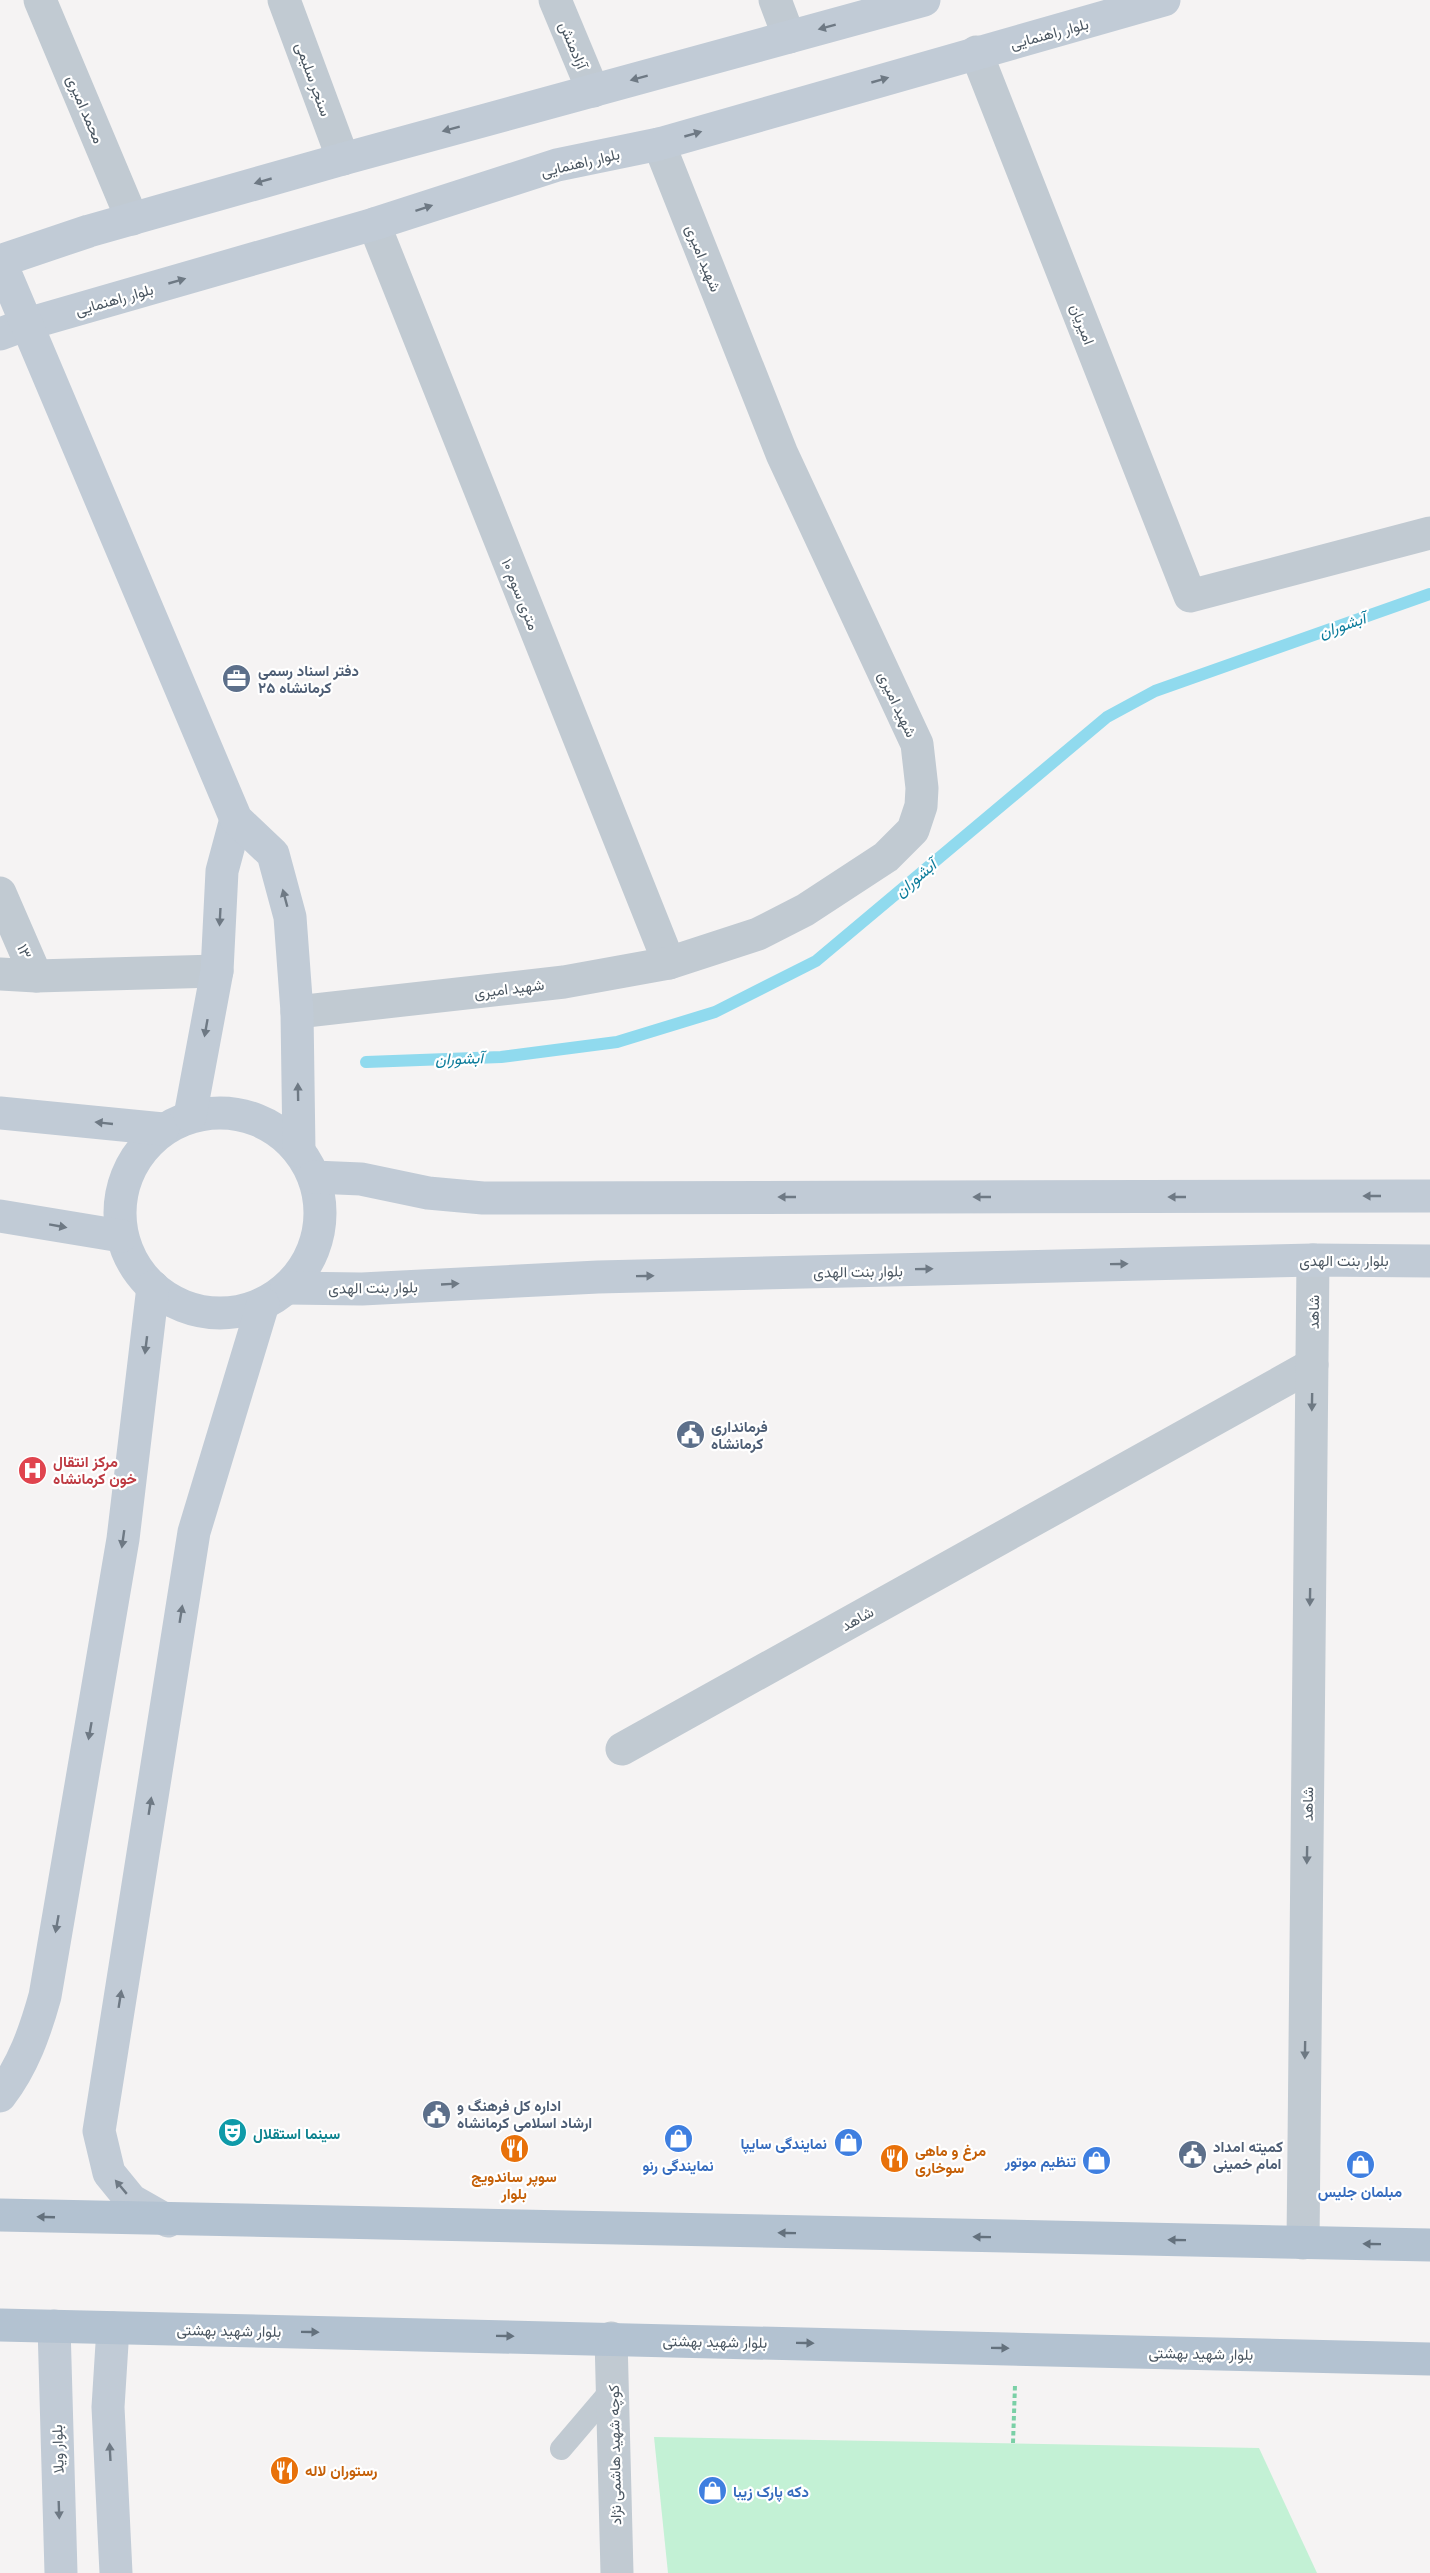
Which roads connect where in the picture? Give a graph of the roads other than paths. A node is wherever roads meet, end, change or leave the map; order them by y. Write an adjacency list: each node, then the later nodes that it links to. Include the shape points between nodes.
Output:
1 (40, 0): 12 (street, محمد امیری)
2 (284, 0): 11 (street, سنجر سلیمی)
3 (555, 0): 9 (street, آزادمنش)
4 (775, 0): 7 (street)
5 (924, 0): 7 (main road, one-way to 7)
6 (1164, 0): 8 (main road, بلوار راهنمایی)
7 (789, 37): 9 (main road, one-way to 9)
8 (976, 52): 10 (main road, بلوار راهنمایی, one-way to 8); 16 (street, امیریان, via 1190,596)
9 (593, 90): 11 (main road, one-way to 11)
10 (658, 144): 13 (main road, بلوار راهنمایی, one-way to 10, via 557,165); 19 (street, شهید امیری, via 782,454 917,744 922,788 913,830 886,857 805,910 758,934)
11 (343, 159): 12 (main road, one-way to 12)
12 (132, 219): 14 (main road)
13 (374, 224): 15 (main road, بلوار راهنمایی, one-way to 13); 19 (street, ۱۰ متری سوم)
14 (0, 261): 15 (main road)
15 (13, 329): 17 (main road)
16 (1430, 533)
17 (236, 819): 20 (main road, one-way to 20, via 222,871); 23 (main road, one-way to 17, via 290,917 273,854)
18 (0, 893): 22 (street, ۱۳)
19 (669, 963): 23 (street, شهید امیری, via 564,982)
20 (217, 971): 22 (street); 25 (main road, one-way to 25)
21 (0, 974): 22 (street)
22 (36, 976)
23 (297, 1012): 26 (main road, one-way to 23)
24 (0, 1113): 25 (main road, one-way to 24)
25 (176, 1123): 26 (main road, via 220,1112 250,1116 278,1130); 29 (main road, via 140,1150 125,1176 119,1206)
26 (307, 1164): 27 (main road, one-way to 26, via 483,1198 428,1193); 33 (main road, via 320,1206 318,1237 306,1265)
27 (1430, 1196)
28 (0, 1216): 29 (main road, one-way to 29)
29 (121, 1236): 32 (main road, via 134,1265)
30 (1313, 1260): 31 (main road, بلوار بنت الهدی); 33 (main road, بلوار بنت الهدی, one-way to 30, via 598,1277); 34 (street, شاهد)
31 (1430, 1261)
32 (153, 1287): 33 (main road, via 177,1304 205,1312 234,1313); 36 (main road, one-way to 36, via 123,1539 45,1996 24,2057)
33 (275, 1296): 38 (main road, one-way to 33, via 132,2200 109,2173 99,2130 194,1532)
34 (1312, 1365): 35 (street, شاهد); 39 (street, شاهد, one-way to 39)
35 (622, 1749)
36 (0, 2096)
37 (0, 2215): 38 (main road, one-way to 37)
38 (168, 2220): 39 (main road, one-way to 38)
39 (1303, 2243): 40 (main road, one-way to 39)
40 (1430, 2245)
41 (0, 2325): 42 (main road, بلوار شهید بهشتی)
42 (54, 2326): 43 (main road, بلوار شهید بهشتی); 47 (main road, بلوار ویلا)
43 (113, 2328): 44 (main road, بلوار شهید بهشتی, one-way to 44); 48 (main road)
44 (611, 2338): 45 (main road, بلوار شهید بهشتی, one-way to 45); 46 (street, کوچه شهید هاشمی نژاد)
45 (1430, 2359)
46 (613, 2388): 49 (lane); 52 (street, کوچه شهید هاشمی نژاد)
47 (56, 2406): 48 (main road); 50 (main road, بلوار ویلا, one-way to 50)
48 (108, 2407): 51 (main road, one-way to 48)
49 (561, 2449)
50 (61, 2573)
51 (116, 2573)
52 (617, 2573)

